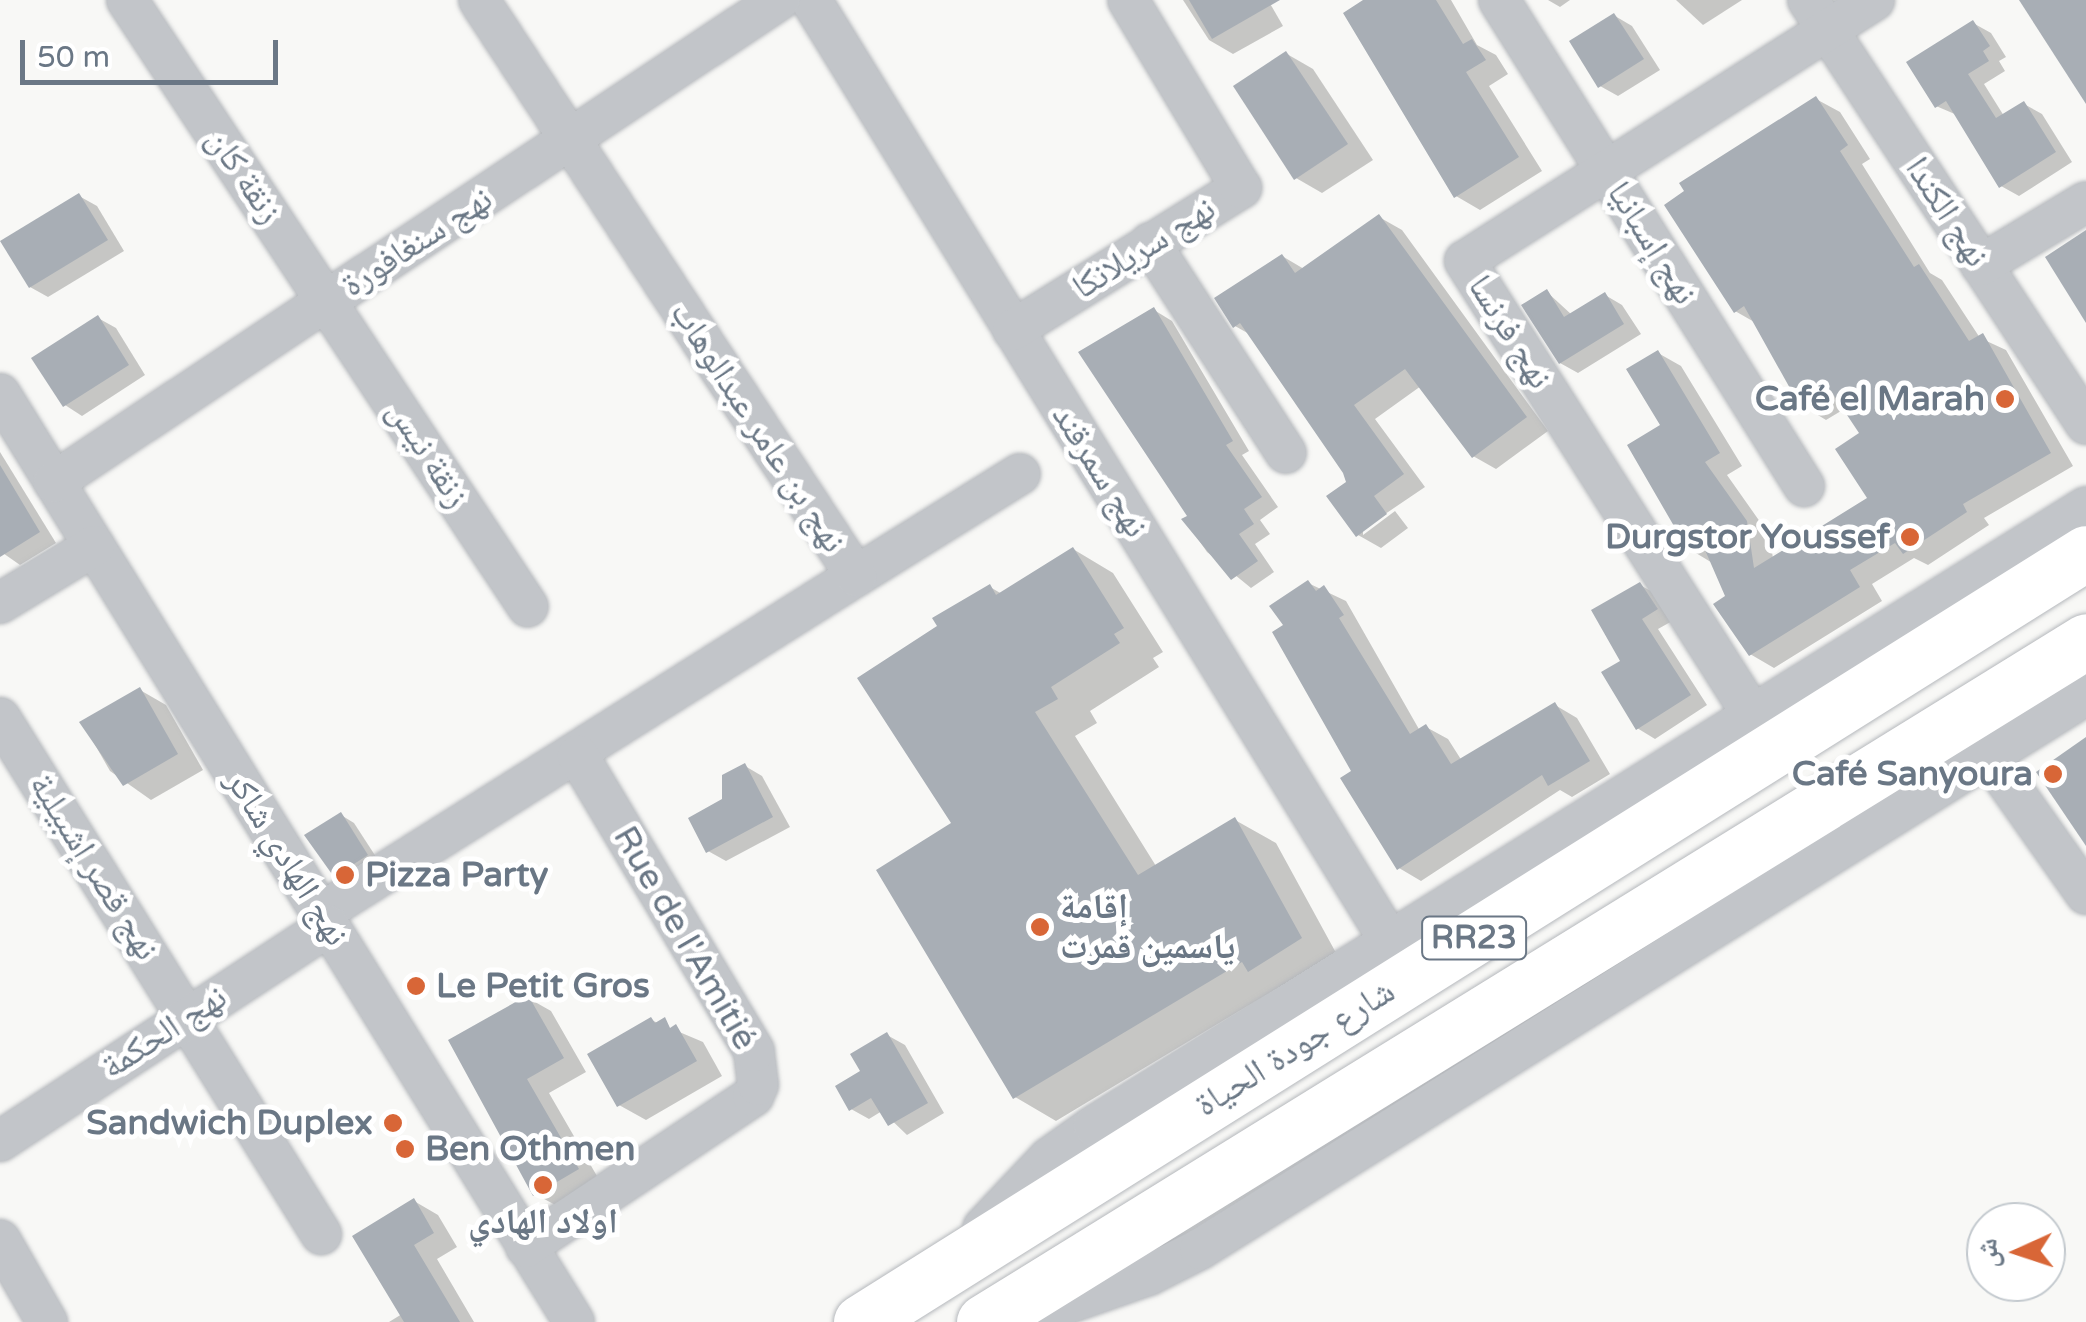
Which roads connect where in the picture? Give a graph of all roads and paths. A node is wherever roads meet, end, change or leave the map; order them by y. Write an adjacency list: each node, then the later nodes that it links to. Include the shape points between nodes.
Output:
1 (126, 0): 14 (street, زنقة كان)
2 (479, 0): 9 (street, نهج بن عامر عبدالوهاب)
3 (778, 0): 9 (street, نهج سنغافورة)
4 (811, 0): 15 (street, نهج سمرقند)
5 (1128, 0): 12 (street, نهج سريلانكا, via 1241,188)
6 (1499, 0): 10 (street, نهج إسبانيا)
7 (1874, 0): 8 (street, نهج فرنسا)
8 (1817, 15): 10 (street, نهج فرنسا); 13 (street, نهج الكندا)
9 (571, 141): 14 (street, نهج سنغافورة); 25 (street, نهج بن عامر عبدالوهاب)
10 (1606, 171): 21 (street, نهج إسبانيا); 30 (street, نهج فرنسا, via 1465,261)
11 (2086, 202): 13 (street)
12 (1150, 244): 15 (street, نهج سريلانكا); 18 (street)
13 (1981, 264): 17 (street, نهج الكندا)
14 (328, 301): 20 (street, نهج سنغافورة); 27 (street, زنقة نيس)
15 (1013, 330): 36 (street, نهج سمرقند)
16 (0, 394): 20 (street, نهج الهادي شاكر)
17 (2086, 424)
18 (1286, 453)
19 (1020, 474): 25 (street)
20 (54, 482): 23 (street, نهج الهادي شاكر)
21 (1804, 486)
22 (2086, 507): 30 (street)
23 (94, 546): 26 (street); 35 (street, نهج الهادي شاكر)
24 (2086, 554): 42 (highway, شارع جودة الحياة / RR23)
25 (856, 576): 32 (street, نهج بن عامر عبدالوهاب)
26 (0, 603)
27 (528, 607)
28 (2086, 641): 46 (highway, شارع جودة الحياة / RR23)
29 (2086, 695): 33 (street)
30 (1750, 712): 36 (street)
31 (0, 718): 37 (street, نهج قصر إشبيلية)
32 (578, 756): 35 (street, نهج بن عامر عبدالوهاب); 41 (street, Rue de l'Amitié, via 754,1051 758,1085 752,1096)
33 (1988, 756): 34 (street); 47 (street, via 1200,1249 1148,1276)
34 (2086, 894)
35 (325, 920): 37 (street, نهج الحكمة); 41 (street, نهج الهادي شاكر)
36 (1390, 941): 42 (street, via 1049,1158)
37 (189, 1015): 38 (street, نهج الحكمة); 39 (street, نهج قصر إشبيلية)
38 (0, 1141)
39 (321, 1234)
40 (0, 1240): 43 (street)
41 (526, 1247): 44 (street, نهج الهادي شاكر)
42 (944, 1269): 45 (highway, شارع جودة الحياة / RR23)
43 (47, 1322)
44 (574, 1322)
45 (861, 1322)
46 (984, 1322)
47 (1014, 1322)

